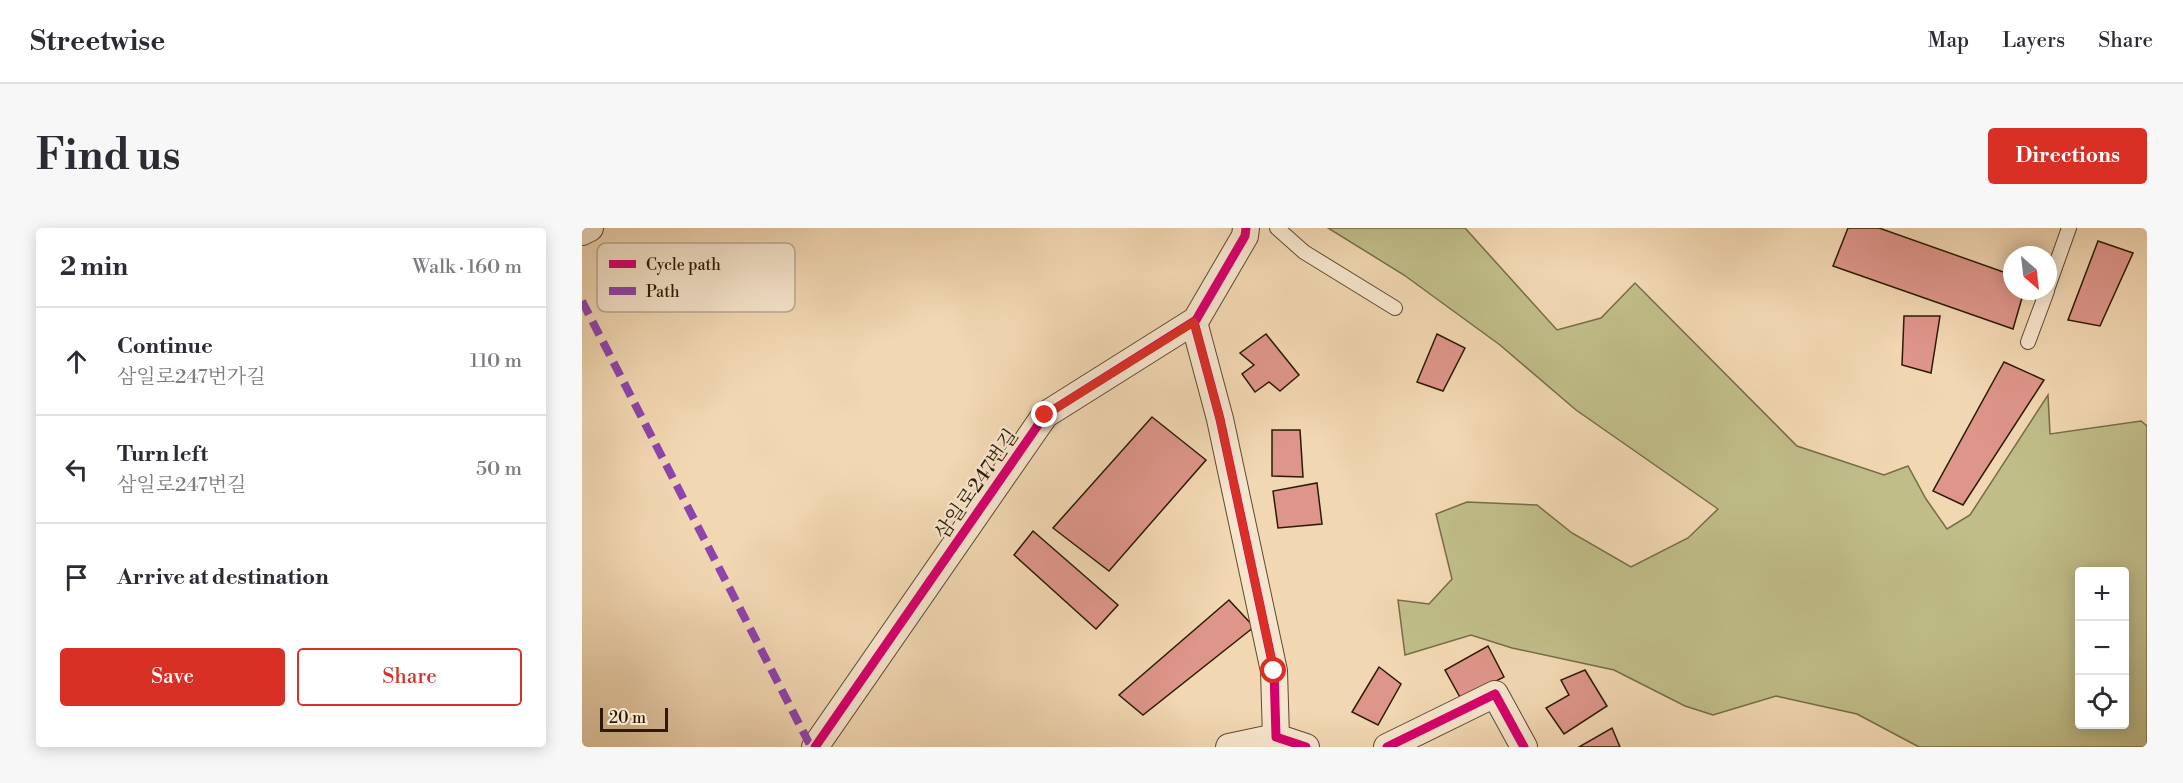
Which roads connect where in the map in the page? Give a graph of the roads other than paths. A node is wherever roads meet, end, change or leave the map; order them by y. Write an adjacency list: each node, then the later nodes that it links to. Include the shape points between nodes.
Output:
1 (590, 228): 5 (street)
2 (1246, 228): 9 (street, 삼일로247번길)
3 (1277, 228): 8 (lane, via 1304,252)
4 (2069, 228): 6 (lane)
5 (582, 232)
6 (2057, 261)
7 (2043, 300): 10 (lane)
8 (1395, 308)
9 (1194, 322): 11 (street, via 1220,419 1274,671); 12 (street, 삼일로247번길, via 1045,415)
10 (2028, 342)
11 (1276, 736): 13 (street); 14 (street)
12 (815, 747)
13 (1229, 747)
14 (1306, 747)
15 (1387, 747): 16 (street, via 1495,694)
16 (1524, 747)

